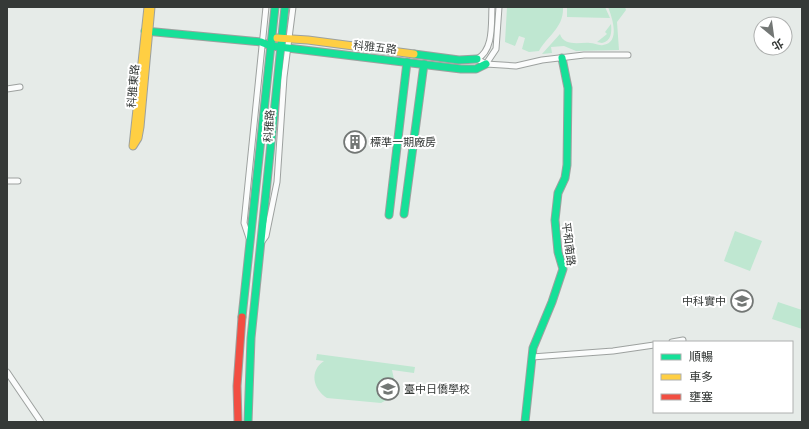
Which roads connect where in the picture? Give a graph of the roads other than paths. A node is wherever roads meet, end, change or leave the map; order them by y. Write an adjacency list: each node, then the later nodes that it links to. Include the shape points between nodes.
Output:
1 (148, 7): 9 (street)
2 (151, 7): 9 (street, 科雅東路)
3 (266, 7): 12 (street, 科雅路)
4 (275, 7): 13 (street, 科雅路)
5 (285, 7): 10 (street, 科雅路)
6 (293, 7): 11 (street, 科雅路)
7 (492, 7): 17 (street, via 489,45)
8 (499, 7): 20 (street, via 496,49)
9 (147, 31): 9 (street, 科雅東路, via 140,127 133,146 136,126); 12 (street, 科雅五路)
10 (281, 38): 11 (street, 科雅五路); 13 (street, 科雅五路); 14 (street, 科雅路)
11 (289, 39): 14 (street, 科雅路); 17 (street, 科雅五路, via 459,60)
12 (261, 42): 13 (street, 科雅五路); 27 (street, 科雅路, via 259,90 244,223)
13 (272, 42): 14 (street, 科雅五路); 27 (street, 科雅路)
14 (284, 48): 18 (street, 科雅五路); 35 (street, 科雅路, via 260,244 251,338)
15 (628, 55): 16 (street)
16 (562, 58): 20 (street, via 516,66); 31 (street, 平和南路, via 568,88 567,165 565,178 558,193 555,220 558,252 563,269 533,348)
17 (477, 59): 20 (street)
18 (407, 62): 19 (street, 科雅五路); 26 (street)
19 (424, 64): 20 (street, 科雅五路, via 461,69 476,69); 25 (street)
20 (486, 64)
21 (20, 87): 22 (street)
22 (7, 90)
23 (7, 181): 24 (street)
24 (18, 181)
25 (404, 214)
26 (389, 215)
27 (250, 241): 34 (street, 科雅路, via 240,336)
28 (683, 340): 29 (street)
29 (678, 341)
30 (653, 345): 31 (street)
31 (532, 358): 36 (street, 平和南路)
32 (7, 372): 33 (street)
33 (41, 422)
34 (238, 422)
35 (248, 422)
36 (525, 422)

